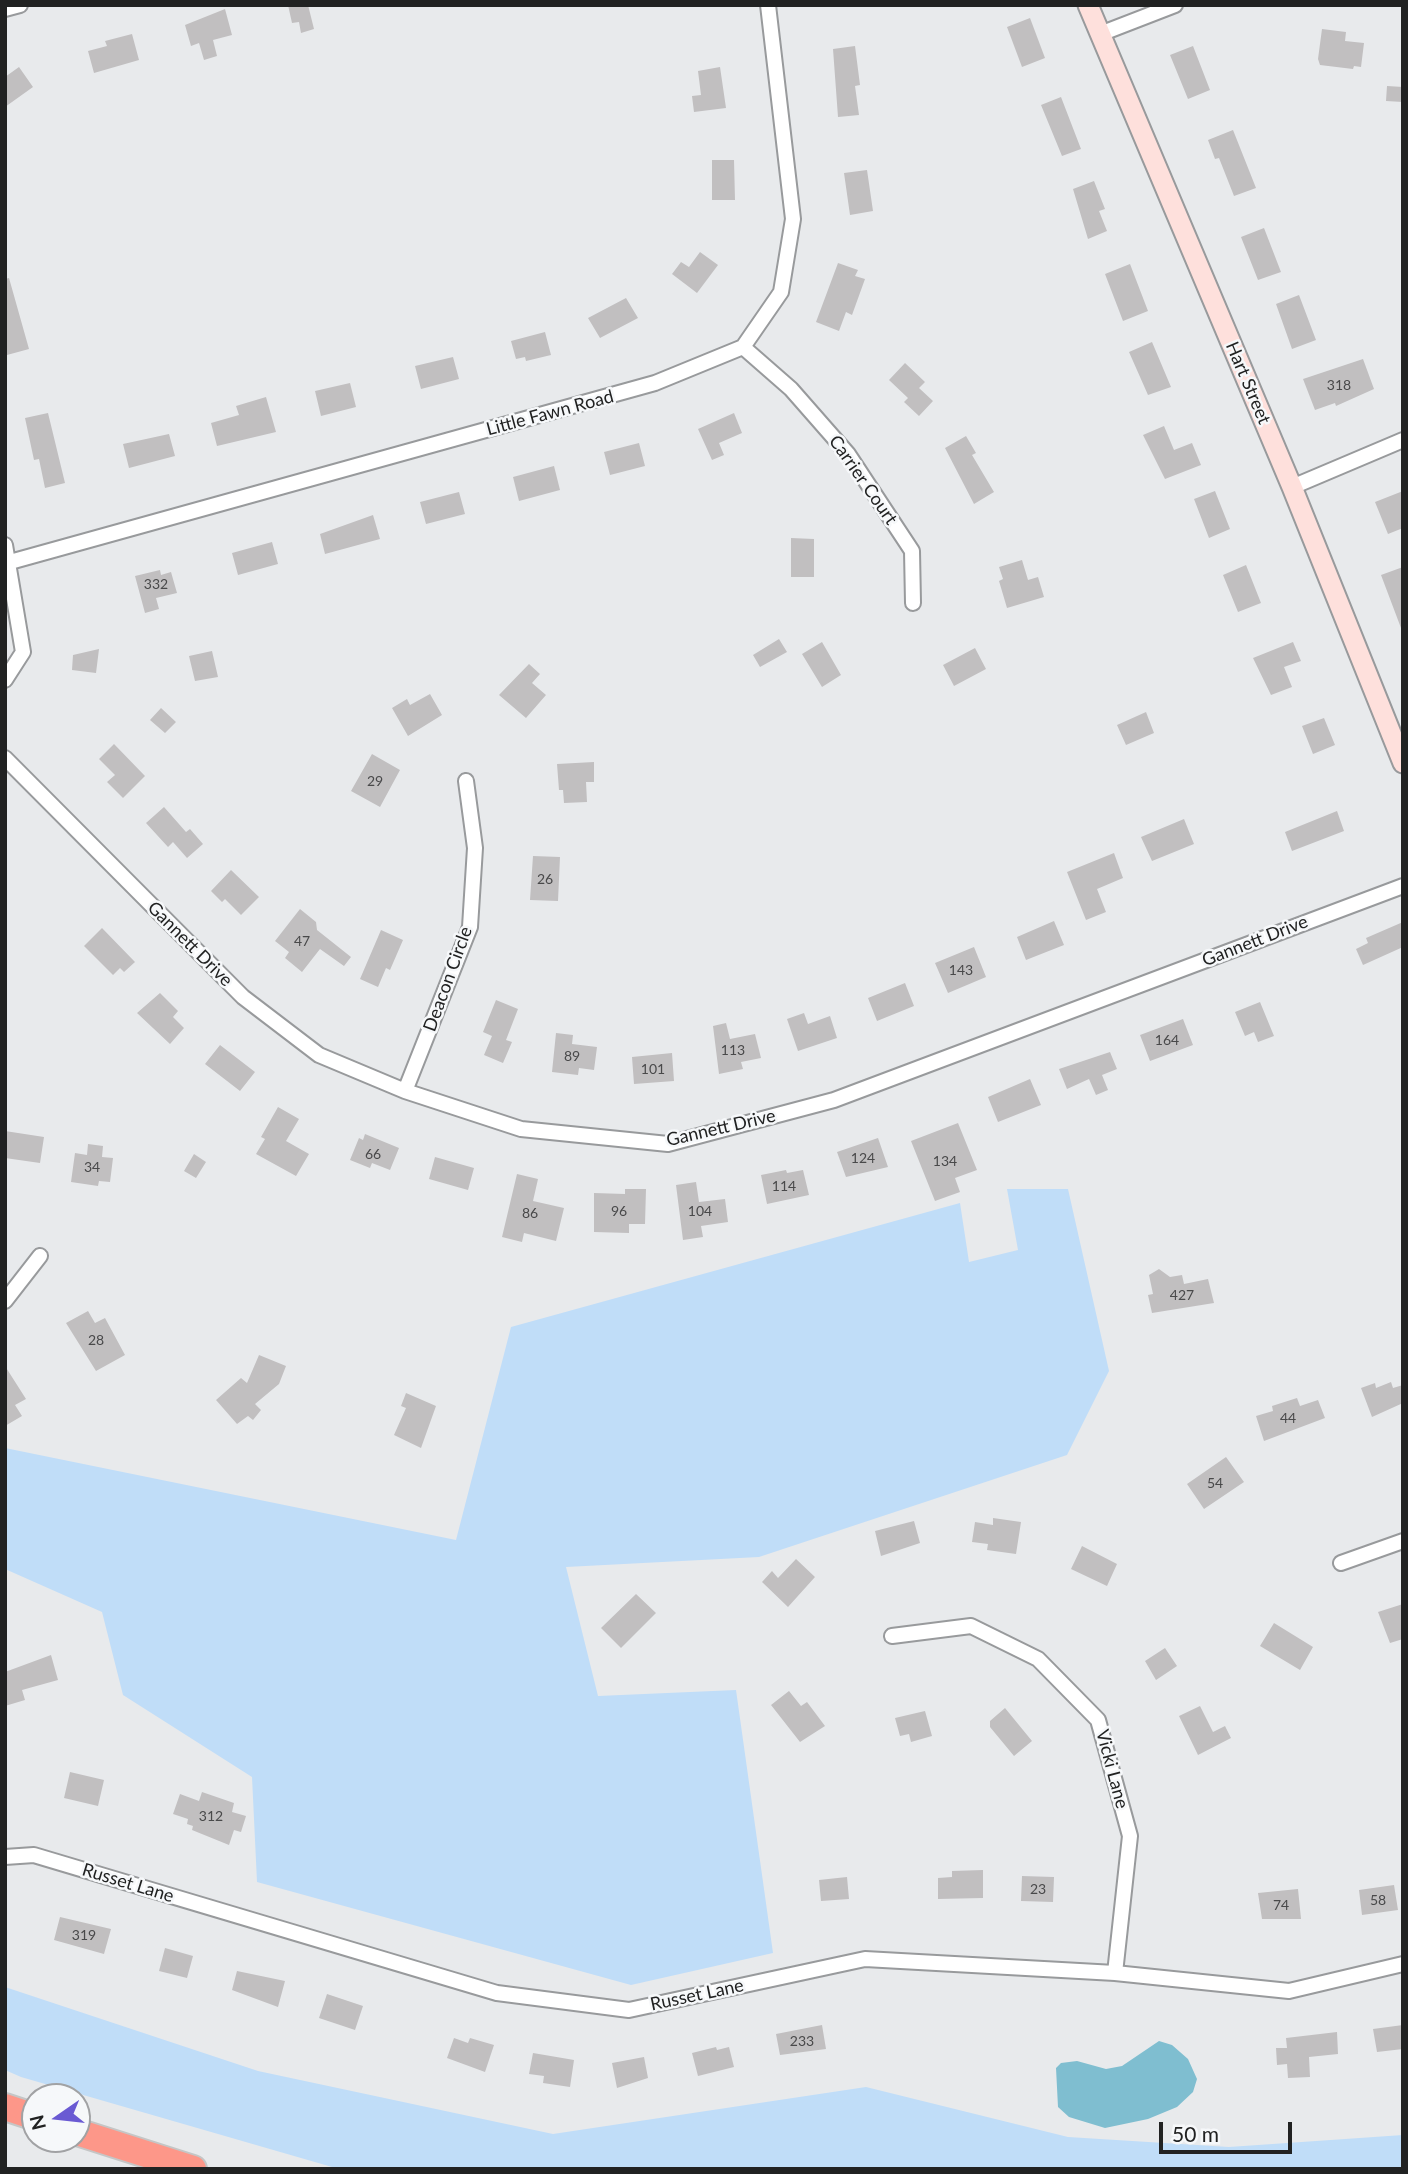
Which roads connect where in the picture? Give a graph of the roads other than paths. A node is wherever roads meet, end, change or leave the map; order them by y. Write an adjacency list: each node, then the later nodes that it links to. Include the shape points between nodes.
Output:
1 (20, 5): 5 (street)
2 (768, 5): 7 (street, via 793,219 781,292)
3 (1088, 5): 6 (street, Hart Street)
4 (1175, 5): 6 (street)
5 (5, 9)
6 (1100, 34): 9 (street, Hart Street)
7 (743, 347): 11 (street, Little Fawn Road, via 655,383); 12 (street, Carrier Court, via 792,389 848,454 912,551)
8 (1403, 440): 9 (street)
9 (1292, 487): 15 (street, Hart Street)
10 (5, 545): 11 (street)
11 (10, 562): 13 (street, via 23,652)
12 (913, 603)
13 (5, 680)
14 (5, 758): 18 (street, Gannett Drive, via 243,997 319,1055)
15 (1403, 763)
16 (466, 781): 18 (street, Deacon Circle, via 475,848 470,927)
17 (1403, 886): 18 (street, Gannett Drive, via 834,1100 667,1144 522,1129)
18 (405, 1091)
19 (40, 1256): 20 (street)
20 (5, 1301)
21 (1403, 1541): 22 (street)
22 (1341, 1563)
23 (891, 1636): 26 (street, Vicki Lane, via 971,1626 1038,1659 1098,1720 1130,1836)
24 (5, 1857): 26 (street, Russet Lane, via 34,1855 497,1993 629,2010 864,1959)
25 (1403, 1964): 26 (street, Russet Lane, via 1289,1991)
26 (1115, 1973)
27 (91, 2136): 28 (highway)
28 (193, 2169)

